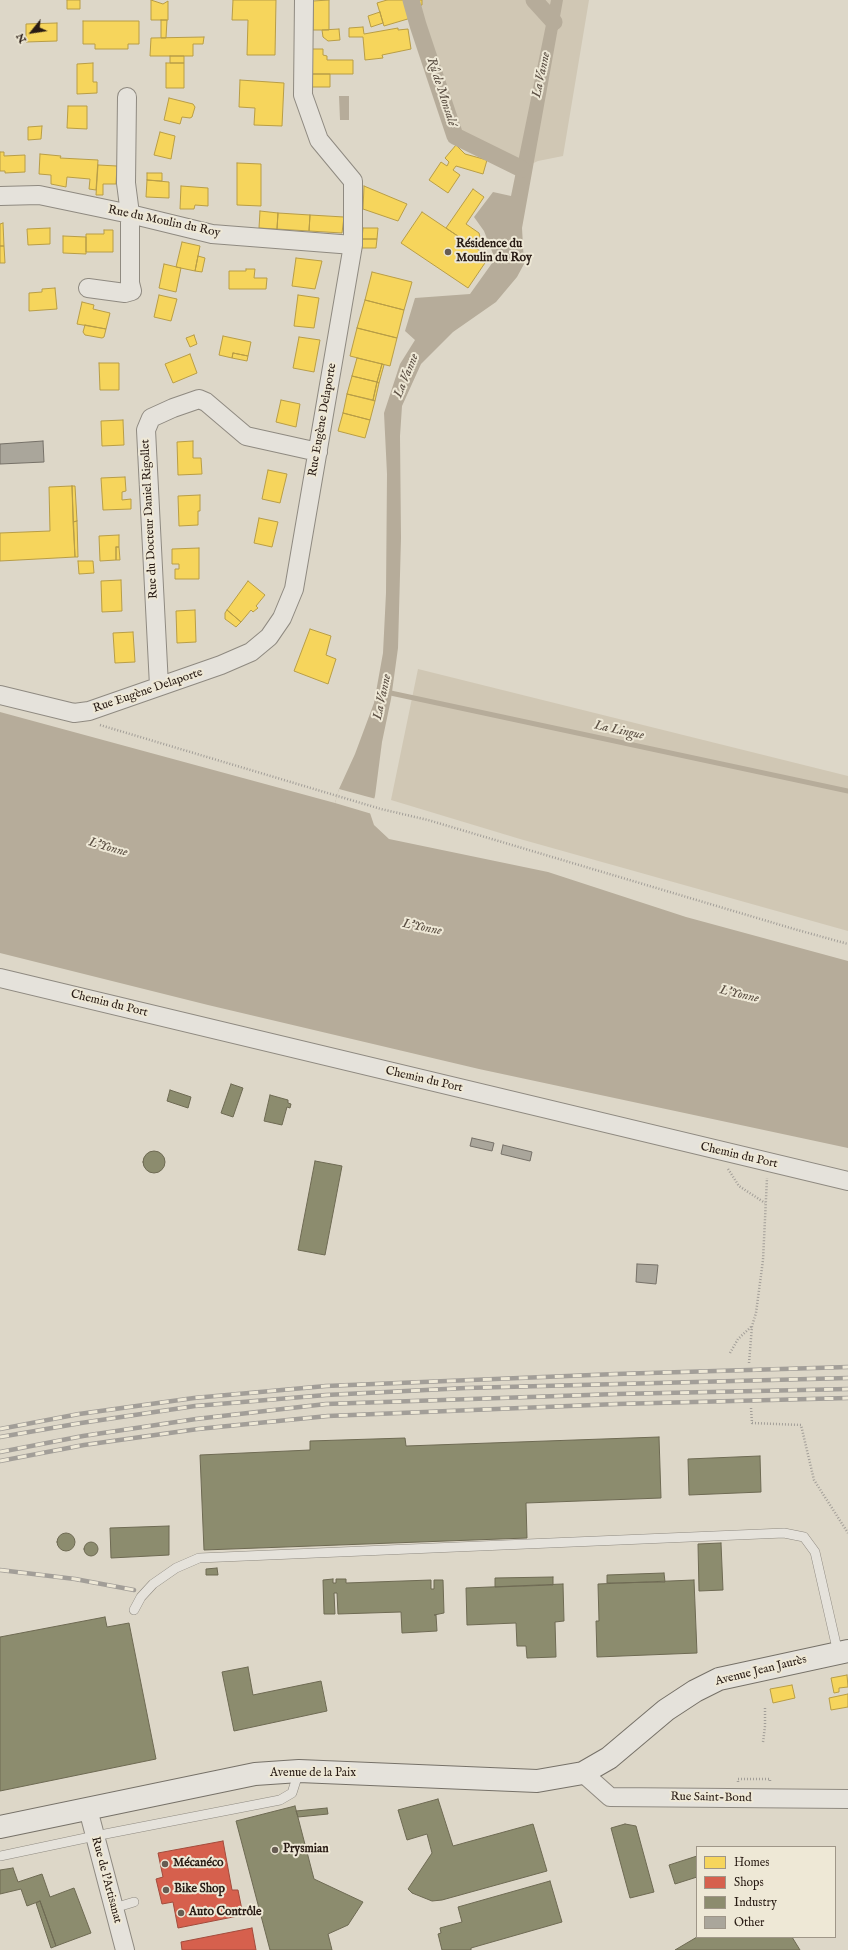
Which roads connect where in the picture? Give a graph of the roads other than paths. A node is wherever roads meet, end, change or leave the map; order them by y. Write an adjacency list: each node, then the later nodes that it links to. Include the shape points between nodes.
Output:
1 (304, 0): 5 (street, Rue Eugène Delaporte, via 303,95 319,140 353,181)
2 (127, 97): 4 (street, Rue du Moulin du Roy, via 126,183)
3 (0, 196): 4 (street, Rue du Moulin du Roy, via 38,195)
4 (130, 214): 5 (street, Rue du Moulin du Roy, via 212,234); 6 (street, Rue du Moulin du Roy, via 132,291 125,293)
5 (353, 245): 7 (street, Rue Eugène Delaporte)
6 (88, 288)
7 (318, 452): 8 (street, Rue Eugène Delaporte, via 294,589 282,618 269,637 251,652); 8 (street, Rue du Docteur Daniel Rigollet, via 246,436 206,402 199,400 151,418 146,430)
8 (159, 686): 9 (street, Rue Eugène Delaporte, via 89,711 74,713)
9 (0, 695)
10 (0, 978): 11 (street, Chemin du Port)
11 (848, 1182)
12 (134, 1610): 13 (lane, via 141,1597 153,1584 176,1568 199,1558 784,1533 804,1537 815,1552)
13 (843, 1652): 15 (main road, Avenue Jean Jaurès, via 719,1679 666,1710 609,1758)
14 (299, 1771): 15 (main road, Avenue de la Paix, via 537,1781); 17 (main road, Avenue de la Paix, via 255,1774); 19 (lane, via 292,1793 280,1800)
15 (583, 1773): 16 (street, Rue Saint-Bond, via 610,1797)
16 (848, 1799)
17 (88, 1809): 18 (main road, Avenue de la Paix); 19 (street, Rue de l'Artisanat)
18 (0, 1827)
19 (95, 1836): 20 (lane); 22 (street, Rue de l'Artisanat)
20 (0, 1856)
21 (134, 1902): 22 (lane)
22 (114, 1908): 23 (street, Rue de l'Artisanat)
23 (125, 1950)

